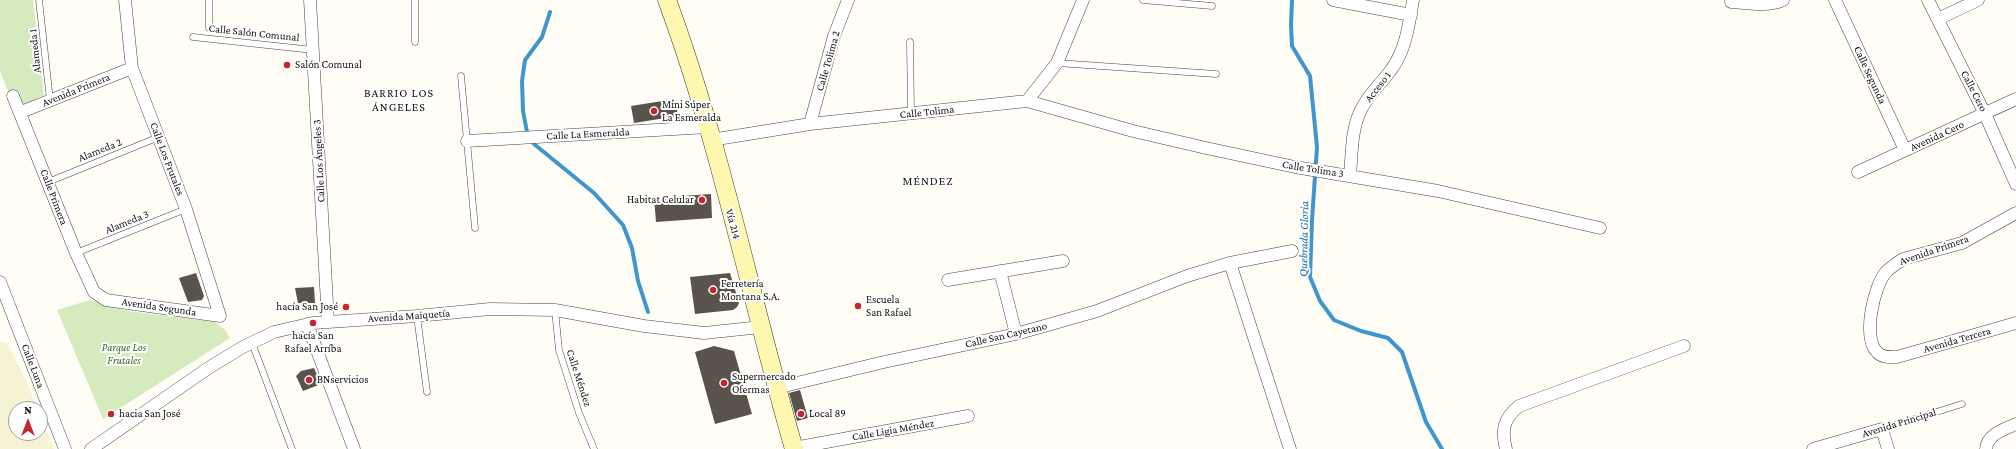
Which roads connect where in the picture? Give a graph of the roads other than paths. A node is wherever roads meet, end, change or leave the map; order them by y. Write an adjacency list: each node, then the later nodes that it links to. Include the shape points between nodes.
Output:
1 (39, 0): 31 (lane, Alameda 1)
2 (125, 0): 26 (street, Calle Los Frutales)
3 (209, 0): 20 (lane)
4 (310, 0): 24 (street, Calle Los Ángeles 3)
5 (415, 0): 22 (lane)
6 (667, 0): 37 (main road, Vía 214, via 682,41)
7 (848, 0): 36 (street, Calle Tolima 2, via 834,36)
8 (1084, 0): 25 (street)
9 (1143, 0): 17 (lane)
10 (1333, 0): 18 (street)
11 (1413, 0): 18 (street, Acceso 1)
12 (1783, 0): 16 (street, via 1776,3)
13 (1835, 0): 40 (street, Calle Segunda)
14 (1928, 0): 19 (street, Calle Cero)
15 (1978, 0): 19 (street)
16 (1731, 1)
17 (1212, 6)
18 (1410, 15): 42 (street, Acceso 1, via 1401,55 1369,96 1360,112 1355,130)
19 (1938, 19): 35 (street, Calle Cero)
20 (210, 28)
21 (193, 37): 24 (lane, Calle Salón Comunal)
22 (414, 42)
23 (910, 42): 34 (lane)
24 (313, 50): 60 (street, Calle Los Ángeles 3)
25 (1057, 63): 27 (lane); 32 (street)
26 (132, 68): 31 (street, Avenida Primera); 38 (street, Calle Los Frutales)
27 (1216, 74)
28 (461, 76): 39 (lane)
29 (13, 96): 33 (street, Calle Primera)
30 (2016, 99): 35 (street, Avenida Cero)
31 (50, 100): 33 (street, Avenida Primera)
32 (1027, 101): 34 (street, Calle Tolima); 42 (street, Calle Tolima 3, via 1133,131 1294,167)
33 (21, 112): 43 (street, Calle Primera)
34 (911, 113): 36 (street, Calle Tolima)
35 (1985, 114): 40 (street, Avenida Cero); 44 (street, Calle Cero)
36 (810, 124): 37 (street, Calle Tolima)
37 (709, 134): 39 (street, Calle La Esmeralda); 63 (main road, Vía 214)
38 (159, 137): 43 (lane, Alameda 2); 45 (street, Calle Los Frutales)
39 (467, 141): 47 (lane)
40 (1905, 150): 41 (street, Avenida Cero)
41 (1858, 172)
42 (1350, 175): 48 (street, Calle Tolima 3, via 1438,191)
43 (48, 182): 50 (street, Calle Primera)
44 (2016, 184)
45 (186, 209): 50 (lane, Alameda 3); 58 (street, Calle Los Frutales)
46 (2016, 213): 67 (street, Avenida Primera, via 1962,243 1903,259 1885,273 1875,293 1869,330 1876,352 1884,357)
47 (475, 228)
48 (1600, 228)
49 (1292, 251): 52 (street, Calle San Cayetano)
50 (76, 253): 56 (street, Calle Primera, via 94,292)
51 (1063, 261): 53 (street)
52 (1230, 263): 64 (street, Calle San Cayetano, via 1187,276 1097,311); 81 (street)
53 (1000, 271): 54 (street); 64 (street)
54 (948, 280)
55 (0, 282): 76 (street, Calle Luna)
56 (100, 297): 58 (street, Avenida Segunda, via 106,300)
57 (555, 310): 59 (street, Avenida Maiquetía, via 490,309); 63 (street, Avenida Maiquetía, via 644,326 704,333); 80 (lane, Calle Méndez, via 559,350)
58 (220, 316)
59 (417, 316): 60 (street, Avenida Maiquetía); 69 (lane)
60 (328, 321): 62 (street, Avenida Maiquetía)
61 (2016, 323): 67 (street, Avenida Tercera)
62 (307, 324): 65 (street, Avenida Maiquetía, via 274,332); 79 (street)
63 (761, 327): 68 (main road, Vía 214)
64 (1016, 334): 68 (street, Calle San Cayetano)
65 (252, 343): 77 (street, Avenida Maiquetía, via 210,367); 78 (lane)
66 (1684, 346): 82 (street, via 1519,406 1505,421 1502,434)
67 (1897, 358)
68 (776, 388): 75 (main road, Vía 214)
69 (428, 392)
70 (1962, 404): 73 (lane, Avenida Principal)
71 (968, 416): 75 (street, Calle Ligia Méndez)
72 (2016, 424): 74 (street, via 2000,431)
73 (1882, 429): 83 (street, Avenida Principal); 84 (street)
74 (1986, 446)
75 (794, 448)
76 (65, 449)
77 (91, 449)
78 (292, 449)
79 (354, 449)
80 (594, 449)
81 (1290, 449)
82 (1506, 449)
83 (1813, 449)
84 (1888, 449)

